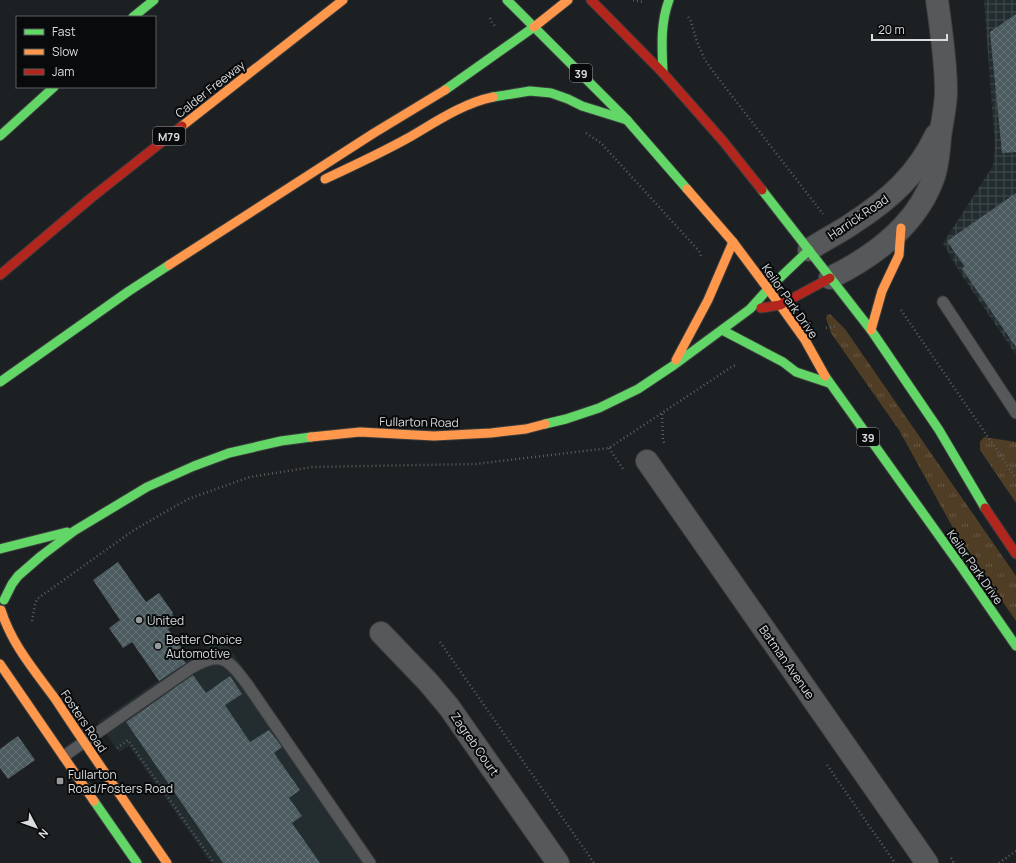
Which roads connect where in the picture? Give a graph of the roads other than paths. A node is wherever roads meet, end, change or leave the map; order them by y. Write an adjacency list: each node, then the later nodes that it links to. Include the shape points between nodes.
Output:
1 (154, 0): 8 (main road)
2 (343, 0): 23 (main road, Calder Freeway / M79, via 91,198)
3 (507, 0): 9 (main road, Keilor Park Drive / 39)
4 (568, 0): 9 (main road)
5 (591, 0): 10 (main road)
6 (668, 0): 10 (main road, via 664,10 662,32)
7 (937, 0): 15 (street, Harrick Road, via 946,93)
8 (134, 16)
9 (534, 27): 14 (main road, Keilor Park Drive / 39); 19 (main road, via 444,91)
10 (663, 73): 22 (main road, via 723,141)
11 (43, 88): 13 (main road)
12 (53, 88): 16 (main road)
13 (19, 106)
14 (627, 120): 17 (main road, via 551,93 511,93 486,98 462,108); 21 (main road, Keilor Park Drive / 39)
15 (942, 121): 20 (street, Harrick Road, via 934,178 918,207); 22 (street, Harrick Road, via 914,172 894,192 871,211)
16 (0, 136)
17 (320, 181)
18 (306, 188): 19 (main road)
19 (242, 219): 32 (main road, via 129,291)
20 (901, 228): 24 (street, Harrick Road, via 870,256); 30 (main road, via 899,255 882,291)
21 (733, 242): 25 (main road, Keilor Park Drive / 39); 31 (main road, via 708,300)
22 (809, 250): 24 (main road); 25 (main road, Fullarton Road)
23 (0, 275)
24 (830, 278): 27 (main road, Fullarton Road); 30 (main road)
25 (768, 289): 27 (main road, Keilor Park Drive / 39); 28 (main road, Fullarton Road)
26 (943, 302): 34 (lane)
27 (780, 305): 28 (main road, Fullarton Road); 33 (main road, Keilor Park Drive / 39)
28 (750, 309): 29 (main road, Fullarton Road)
29 (722, 330): 31 (main road, Fullarton Road); 33 (main road, via 783,362 796,372)
30 (871, 330): 38 (main road, via 939,430)
31 (674, 365): 36 (main road, Fullarton Road, via 638,389 599,408 526,429 442,436 360,432 330,434 281,441 229,453 147,487)
32 (0, 382)
33 (830, 383): 43 (main road, Keilor Park Drive / 39)
34 (1016, 413)
35 (648, 461): 51 (street, Batman Avenue)
36 (74, 531): 37 (main road, Fullarton Road); 40 (main road, Fullarton Road, via 18,576)
37 (0, 549)
38 (1016, 554)
39 (2, 584): 40 (main road)
40 (4, 600): 41 (main road)
41 (0, 611): 45 (main road, Fosters Road, via 18,649)
42 (381, 633): 50 (street, Zagreb Court, via 449,707)
43 (1016, 646)
44 (0, 664): 46 (main road)
45 (84, 742): 46 (lane); 48 (main road, Fosters Road); 49 (lane, via 200,663 220,658 235,668 247,684)
46 (64, 756): 47 (main road)
47 (137, 863)
48 (167, 863)
49 (370, 863)
50 (558, 863)
51 (927, 863)

